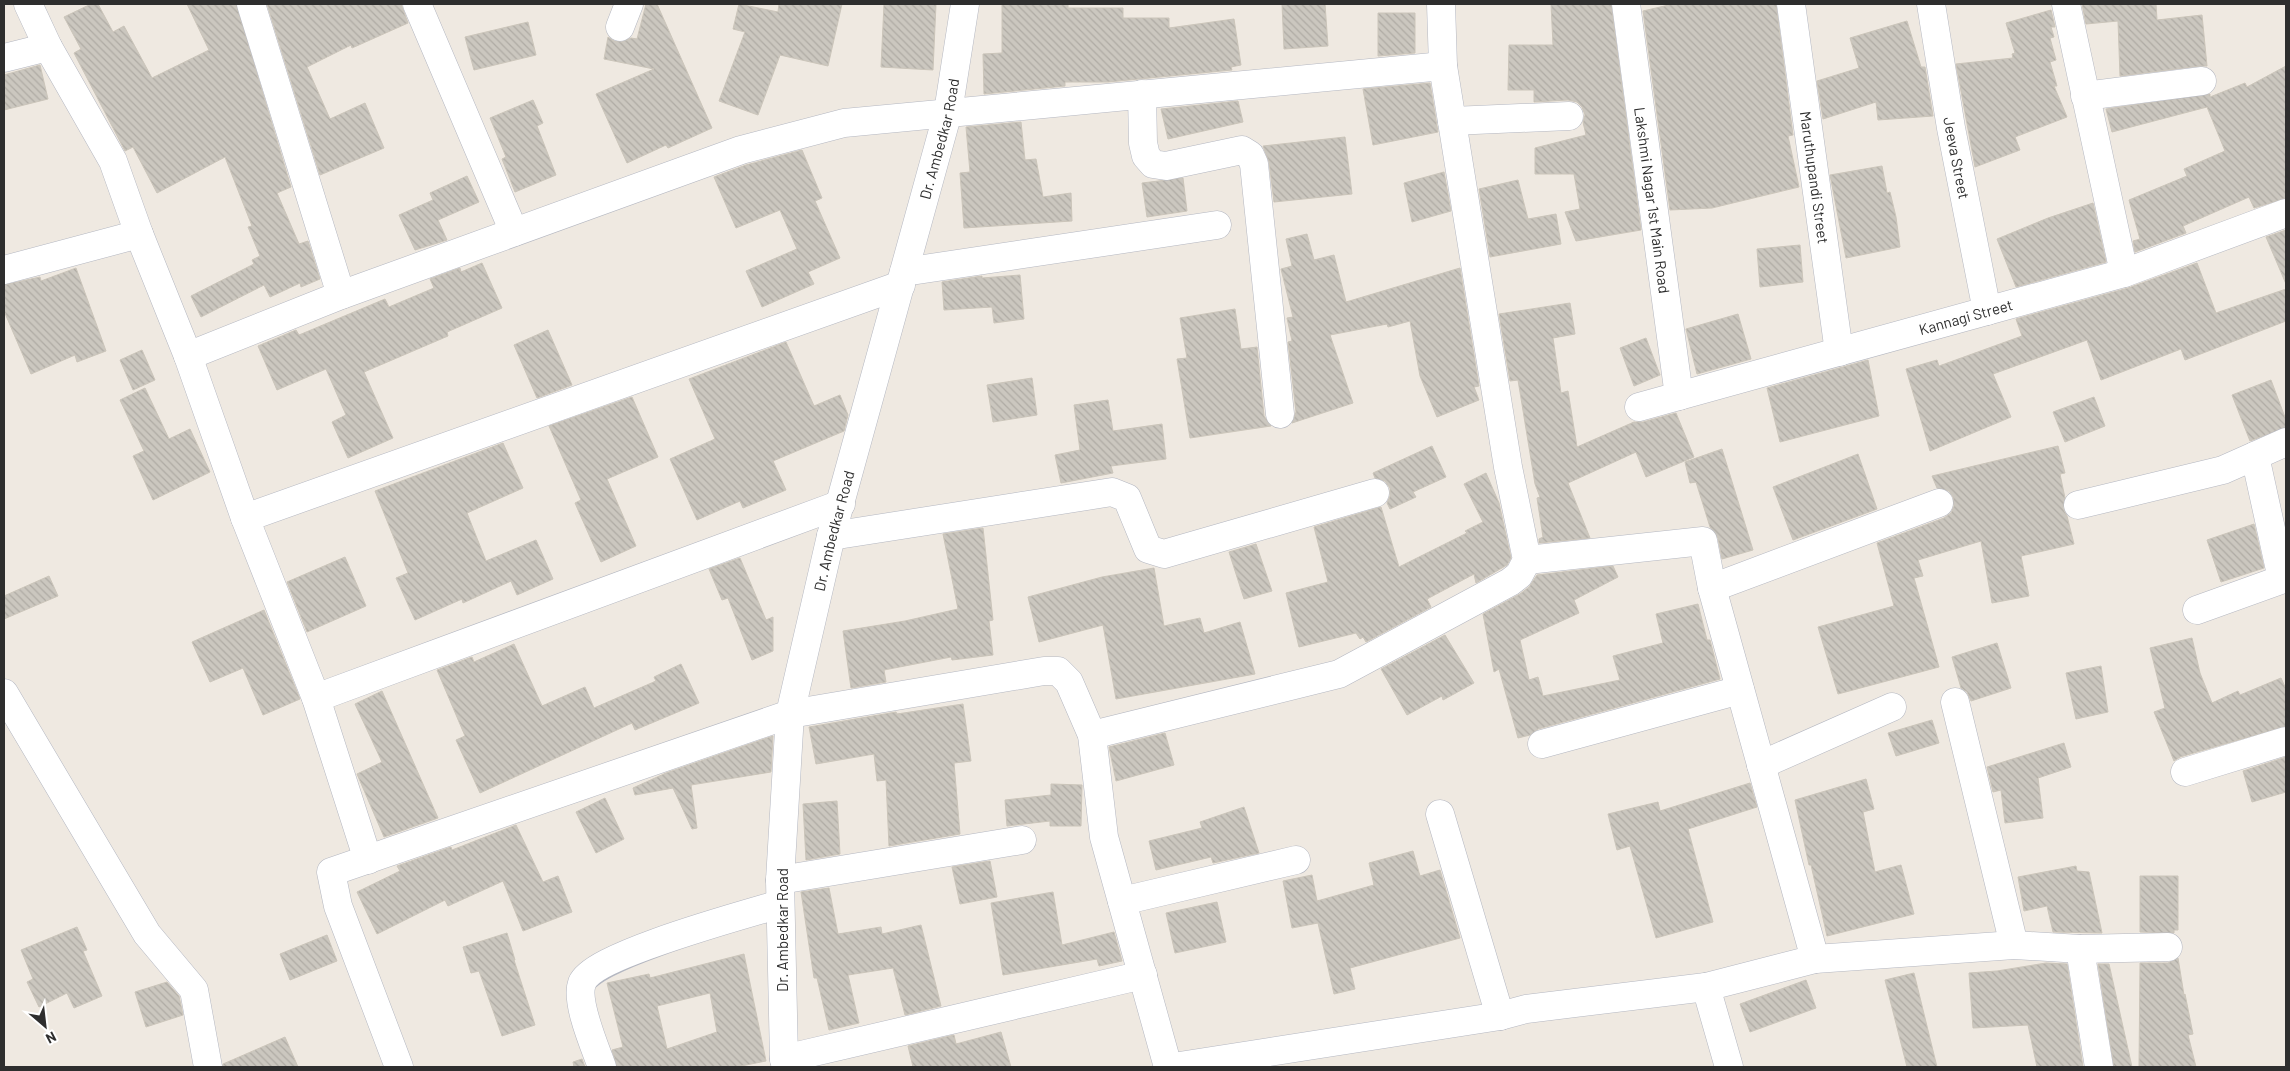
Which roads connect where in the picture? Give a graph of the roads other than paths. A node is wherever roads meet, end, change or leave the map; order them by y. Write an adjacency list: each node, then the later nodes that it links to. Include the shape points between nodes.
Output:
1 (28, 4): 10 (street)
2 (251, 4): 26 (street)
3 (417, 4): 21 (street)
4 (965, 4): 16 (street, Dr. Ambedkar Road)
5 (1441, 4): 12 (street)
6 (1626, 4): 30 (street, Lakshmi Nagar 1st Main Road)
7 (1791, 4): 28 (street, Maruthupandi Street)
8 (1931, 4): 27 (street, Jeeva Street, via 1951,128)
9 (2066, 4): 15 (street)
10 (48, 47): 11 (street); 22 (street, via 113,161)
11 (4, 58)
12 (1443, 66): 14 (street); 18 (street)
13 (2202, 81): 15 (street)
14 (1142, 94): 16 (street); 32 (street, via 1146,156 1153,164 1166,166 1242,150 1254,164)
15 (2086, 96): 24 (street)
16 (948, 112): 21 (street, via 844,123 741,150); 25 (street, Dr. Ambedkar Road)
17 (1569, 116): 18 (street)
18 (1452, 120): 41 (street, via 1508,467)
19 (2286, 213): 24 (street, Kannagi Street)
20 (1217, 224): 25 (street)
21 (514, 232): 26 (street)
22 (139, 234): 23 (street); 29 (street)
23 (4, 270)
24 (2124, 273): 27 (street, Kannagi Street)
25 (903, 278): 37 (street, Dr. Ambedkar Road); 39 (street)
26 (341, 295): 29 (street)
27 (1987, 311): 28 (street, Kannagi Street)
28 (1839, 352): 30 (street, Kannagi Street)
29 (188, 356): 39 (street)
30 (1679, 396): 31 (street, Kannagi Street)
31 (1639, 408)
32 (1280, 414)
33 (2286, 442): 34 (street)
34 (2256, 456): 38 (street, via 2224,470); 42 (street)
35 (1374, 493): 40 (street, via 1164,554 1148,549 1127,498 1112,492)
36 (1940, 503): 43 (street)
37 (841, 504): 40 (street, Dr. Ambedkar Road); 47 (street)
38 (2078, 505)
39 (246, 518): 47 (street)
40 (831, 536): 50 (street, Dr. Ambedkar Road)
41 (1527, 560): 43 (street, via 1703,541); 51 (street, via 1519,575 1510,582 1339,674)
42 (2284, 579): 44 (street)
43 (1712, 588): 45 (street)
44 (2197, 610)
45 (1740, 690): 53 (street); 54 (street)
46 (4, 693): 70 (street, via 147,934 194,990)
47 (316, 698): 58 (street)
48 (1955, 702): 62 (street)
49 (1892, 707): 54 (street)
50 (790, 714): 51 (street, via 1044,671 1058,672 1069,682); 58 (street); 60 (street, Dr. Ambedkar Road)
51 (1092, 735): 61 (street, via 1104,836)
52 (2286, 741): 55 (street)
53 (1542, 744)
54 (1761, 765): 65 (street)
55 (2185, 772)
56 (1440, 814): 68 (street)
57 (1022, 840): 60 (street)
58 (368, 860): 71 (street, via 331,872 338,906)
59 (1296, 860): 61 (street)
60 (780, 892): 69 (street, Dr. Ambedkar Road); 72 (street, via 591,971 583,982 580,997)
61 (1122, 901): 66 (street)
62 (2014, 945): 64 (street); 65 (street)
63 (2168, 947): 64 (street)
64 (2080, 950): 76 (street)
65 (1815, 959): 67 (street)
66 (1143, 975): 69 (street); 73 (street)
67 (1706, 987): 68 (street, via 1526,1009); 75 (street)
68 (1500, 1016): 74 (street)
69 (785, 1063)
70 (208, 1067)
71 (398, 1067)
72 (602, 1067)
73 (1168, 1067)
74 (1173, 1067)
75 (1729, 1067)
76 (2099, 1067)

